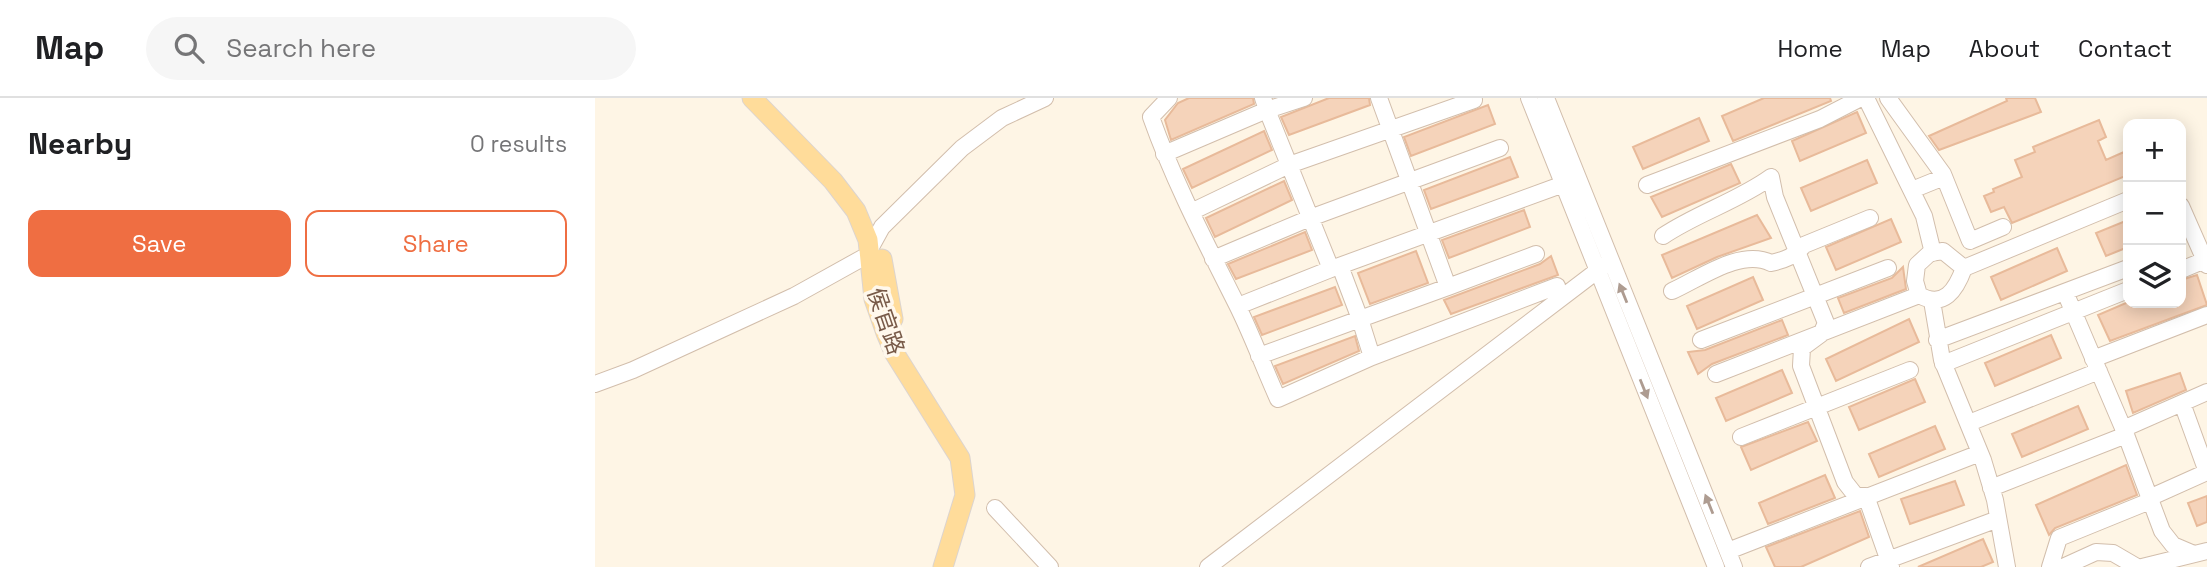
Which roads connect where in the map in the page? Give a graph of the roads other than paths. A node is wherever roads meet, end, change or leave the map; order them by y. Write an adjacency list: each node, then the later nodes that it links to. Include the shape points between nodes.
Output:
1 (752, 98): 34 (main road, 侯官路, via 845,196 864,226)
2 (769, 98): 29 (main road, 侯官路, via 859,193)
3 (1045, 98): 29 (street, via 1002,118 962,148)
4 (1169, 98): 16 (street, via 1151,117)
5 (1304, 98): 13 (street)
6 (1379, 98): 14 (street)
7 (1529, 98): 20 (street)
8 (1546, 98): 20 (street)
9 (1861, 98): 21 (street, via 1820,119)
10 (1866, 98): 22 (street)
11 (1888, 98): 18 (street)
12 (1474, 100): 14 (street)
13 (1265, 104): 16 (street); 17 (street)
14 (1391, 129): 17 (street); 19 (street)
15 (1500, 148): 19 (street)
16 (1164, 154): 24 (street)
17 (1289, 165): 24 (street); 26 (street)
18 (1944, 177): 22 (street); 28 (street, via 1970,241)
19 (1410, 181): 26 (street); 30 (street)
20 (1570, 182): 30 (street); 40 (street)
21 (1647, 185)
22 (1912, 190): 36 (street)
23 (2123, 202): 43 (street)
24 (1191, 212): 38 (street)
25 (2186, 217): 32 (street)
26 (1310, 218): 38 (street); 41 (street)
27 (1870, 218): 35 (street, via 1804,245)
28 (2003, 227)
29 (877, 233): 34 (street); 84 (main road, 侯官路, via 893,320 908,353 974,460 978,477 977,499)
30 (1429, 234): 41 (street); 46 (street)
31 (1663, 236): 35 (street, via 1771,177)
32 (2197, 242): 33 (street); 39 (street)
33 (2186, 246)
34 (870, 253): 66 (street, via 794,296); 83 (main road, 侯官路, via 874,299 890,344 949,436 963,469 965,495)
35 (1798, 253): 48 (street, via 1771,263 1759,257 1742,259); 51 (street)
36 (1933, 253): 43 (street, via 1943,251); 52 (street, via 1917,265 1915,281)
37 (1536, 254): 46 (street)
38 (1213, 259): 53 (street)
39 (2206, 263): 44 (street)
40 (1604, 266): 80 (street, one-way to 40); 86 (street); 87 (street, one-way to 87)
41 (1335, 268): 53 (street); 56 (street)
42 (1888, 268): 51 (street)
43 (1964, 268): 52 (street, via 1954,292)
44 (2186, 269)
45 (2123, 270): 49 (street)
46 (1448, 286): 56 (street)
47 (1557, 286): 61 (street)
48 (1672, 291)
49 (2065, 292): 54 (street); 59 (street)
50 (2123, 292): 54 (street)
51 (1815, 296): 57 (street, via 1826,323); 58 (street)
52 (1925, 298): 57 (street); 59 (street)
53 (1238, 306): 60 (street)
54 (2074, 312): 62 (street); 63 (street)
55 (2207, 314): 63 (street)
56 (1360, 319): 60 (street); 61 (street)
57 (1822, 333): 65 (street); 69 (street, via 1802,348 1801,366)
58 (1701, 340)
59 (1937, 340): 62 (street)
60 (1259, 356): 61 (street, via 1278,399)
61 (1372, 357)
62 (1943, 364): 70 (street)
63 (2096, 365): 70 (street); 71 (street)
64 (1910, 370): 69 (street)
65 (1716, 374)
66 (595, 384)
67 (2207, 392): 68 (street)
68 (2182, 404): 71 (street); 74 (street)
69 (1817, 407): 72 (street); 76 (street, via 1845,482 1856,496)
70 (1969, 423): 73 (street)
71 (2125, 432): 75 (street); 77 (street)
72 (1741, 437)
73 (1980, 453): 75 (street); 76 (street)
74 (2207, 472): 77 (street)
75 (1991, 488): 79 (street)
76 (1866, 496): 80 (street); 82 (street)
77 (2150, 499): 81 (street, via 2162,531 2173,545); 91 (street, via 2059,538)
78 (995, 508): 85 (street)
79 (1998, 519): 82 (street); 90 (street)
80 (1728, 551): 88 (street)
81 (2201, 553): 93 (street)
82 (1890, 563): 89 (street)
83 (943, 567)
84 (955, 567)
85 (1050, 567)
86 (1208, 567)
87 (1716, 567)
88 (1734, 567)
89 (1869, 567)
90 (2007, 567)
91 (2050, 567)
92 (2063, 567): 93 (street, via 2096,552 2113,553)
93 (2140, 567)

